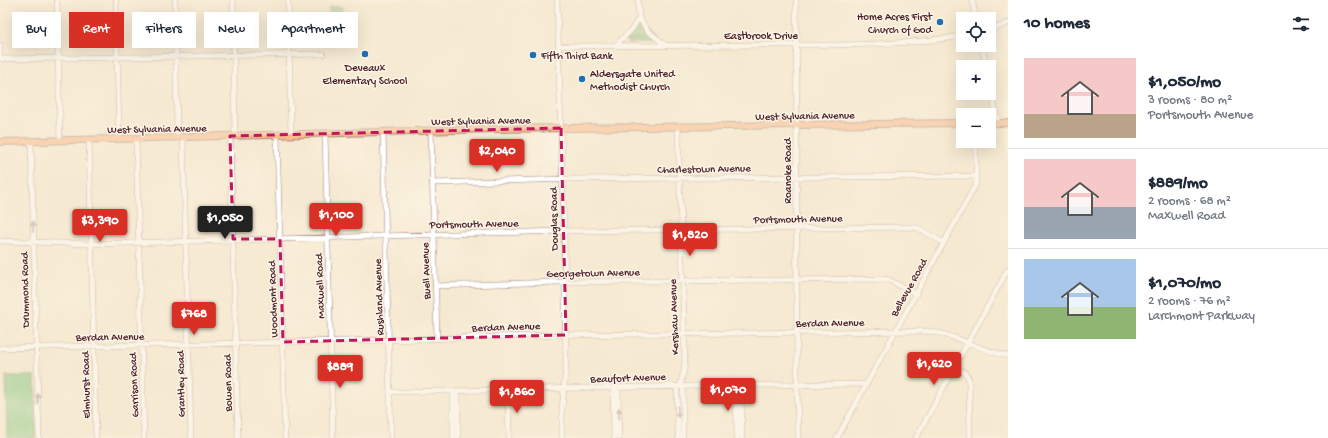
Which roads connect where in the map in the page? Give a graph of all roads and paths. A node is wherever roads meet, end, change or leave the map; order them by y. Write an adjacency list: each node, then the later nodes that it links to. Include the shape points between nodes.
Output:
1 (58, 0): 24 (street)
2 (116, 0): 25 (street)
3 (175, 0): 23 (street, Grantley Road)
4 (233, 0): 22 (street, Bowen Road)
5 (288, 0): 20 (street)
6 (557, 0): 18 (street, Douglas Road)
7 (638, 0): 11 (street)
8 (796, 0): 17 (street, Roanoke Road)
9 (972, 0): 10 (street)
10 (975, 12)
11 (639, 18): 16 (street, via 648,31); 19 (street)
12 (1008, 23): 13 (street)
13 (996, 28)
14 (956, 37): 17 (street, Eastbrook Drive, via 930,42 876,45)
15 (0, 45): 26 (street)
16 (665, 45): 17 (street, Eastbrook Drive); 19 (street, Eastbrook Drive)
17 (797, 45): 31 (street, Roanoke Road)
18 (559, 46): 19 (street, Eastbrook Drive); 33 (street, Douglas Road)
19 (615, 46)
20 (289, 54): 21 (street); 22 (street); 36 (street)
21 (323, 54)
22 (234, 55): 23 (street); 39 (street, Bowen Road)
23 (176, 56): 25 (street); 40 (street, Grantley Road)
24 (58, 58): 25 (street); 26 (street); 43 (street)
25 (117, 58): 41 (street)
26 (0, 60)
27 (993, 100): 29 (street)
28 (956, 123): 31 (main road, West Sylvania Avenue)
29 (998, 123): 30 (main road)
30 (1008, 123)
31 (797, 125): 32 (main road, West Sylvania Avenue); 49 (street, Roanoke Road)
32 (678, 126): 33 (main road, West Sylvania Avenue); 50 (street, Kershaw Avenue)
33 (561, 128): 34 (main road, West Sylvania Avenue); 51 (street, Douglas Road)
34 (431, 131): 35 (main road, West Sylvania Avenue); 52 (street, Buell Avenue)
35 (383, 132): 37 (main road, West Sylvania Avenue); 57 (street, Rushland Avenue)
36 (291, 134): 37 (main road, West Sylvania Avenue); 38 (main road, West Sylvania Avenue)
37 (325, 134): 58 (street, Maxwell Road)
38 (278, 135): 39 (main road, West Sylvania Avenue); 60 (street, Woodmont Road)
39 (233, 136): 40 (main road, West Sylvania Avenue); 59 (street, Bowen Road)
40 (180, 138): 42 (main road, West Sylvania Avenue); 62 (street, Grantley Road)
41 (119, 139): 42 (main road, West Sylvania Avenue); 44 (main road, West Sylvania Avenue)
42 (136, 139): 64 (street, Garrison Road)
43 (60, 140): 44 (main road, West Sylvania Avenue); 45 (main road, West Sylvania Avenue)
44 (90, 140): 66 (street, Elmhurst Road)
45 (31, 141): 46 (main road, West Sylvania Avenue); 63 (street, Drummond Road, one-way to 45)
46 (0, 142)
47 (976, 148): 48 (street, Bellevue Road)
48 (976, 176): 49 (street, Charlestown Avenue); 65 (street, Bellevue Road, via 976,184)
49 (797, 177): 50 (street, Charlestown Avenue); 53 (street, Roanoke Road)
50 (679, 178): 51 (street, Charlestown Avenue); 54 (street, Kershaw Avenue)
51 (562, 179): 52 (street, Charlestown Avenue); 55 (street, Douglas Road)
52 (432, 183): 56 (street, Buell Avenue)
53 (797, 228): 54 (street, Portsmouth Avenue); 65 (street, Portsmouth Avenue, via 913,227); 68 (street, Roanoke Road)
54 (681, 230): 55 (street, Portsmouth Avenue); 69 (street, Kershaw Avenue)
55 (564, 231): 56 (street, Portsmouth Avenue); 70 (street, Douglas Road)
56 (434, 234): 57 (street, Portsmouth Avenue); 71 (street, Buell Avenue)
57 (386, 236): 58 (street, Portsmouth Avenue); 80 (street, Rushland Avenue)
58 (327, 237): 60 (street, Portsmouth Avenue); 81 (street, Maxwell Road)
59 (233, 239): 60 (street, Portsmouth Avenue); 62 (street, Portsmouth Avenue); 84 (street, Bowen Road)
60 (280, 239): 82 (street, Woodmont Road)
61 (0, 241): 63 (street, Portsmouth Avenue)
62 (186, 241): 64 (street, Portsmouth Avenue); 85 (street, Grantley Road)
63 (33, 242): 66 (street, Portsmouth Avenue); 89 (street, Drummond Road)
64 (139, 242): 66 (street, Portsmouth Avenue); 86 (street, Garrison Road)
65 (944, 243): 72 (street, Bellevue Road)
66 (92, 244): 87 (street, Elmhurst Road)
67 (1008, 269): 83 (street)
68 (797, 280): 69 (street, Georgetown Avenue); 72 (street, Georgetown Avenue, via 887,279); 76 (street, Roanoke Road)
69 (682, 281): 70 (street, Georgetown Avenue); 77 (street, Kershaw Avenue)
70 (564, 282): 71 (street, Georgetown Avenue); 78 (street, Douglas Road)
71 (435, 286): 79 (street, Buell Avenue)
72 (916, 294): 73 (street, Bellevue Road)
73 (902, 320): 74 (street, Bellevue Road); 75 (street, via 905,328)
74 (896, 331): 75 (street, Berdan Avenue); 76 (street, Berdan Avenue); 93 (street, Bellevue Road)
75 (910, 331): 83 (street, Berdan Avenue, via 945,334)
76 (796, 333): 77 (street, Berdan Avenue); 92 (street, Roanoke Road)
77 (684, 334): 78 (street, Berdan Avenue); 95 (street, Kershaw Avenue, via 684,370)
78 (566, 335): 79 (street, Berdan Avenue); 97 (street, Douglas Road)
79 (437, 338): 80 (street, Berdan Avenue)
80 (389, 340): 81 (street, Berdan Avenue); 100 (street, Rushland Avenue)
81 (330, 341): 82 (street, Berdan Avenue); 108 (street, Maxwell Road)
82 (283, 342): 84 (street, Berdan Avenue); 107 (street, Woodmont Road)
83 (968, 342): 90 (street, Berdan Avenue); 91 (street)
84 (236, 343): 85 (street, Berdan Avenue); 106 (street, Bowen Road)
85 (189, 345): 86 (street, Berdan Avenue); 105 (street, Grantley Road)
86 (142, 346): 87 (street, Berdan Avenue); 104 (street, Garrison Road)
87 (94, 347): 89 (street, Berdan Avenue); 103 (street, Elmhurst Road)
88 (0, 348): 89 (street, Berdan Avenue)
89 (36, 348): 102 (street, Drummond Road, one-way to 89)
90 (1008, 356)
91 (955, 367): 101 (street); 122 (street, via 964,372 969,380)
92 (797, 384): 93 (street, Beaufort Avenue); 94 (street, Beaufort Avenue); 120 (street, Roanoke Road)
93 (867, 384): 121 (street, Bellevue Road)
94 (739, 385): 95 (street, Beaufort Avenue); 118 (street); 119 (street)
95 (680, 386): 96 (street, Beaufort Avenue); 116 (street, Kershaw Avenue, one-way to 116); 117 (street, Kershaw Avenue)
96 (616, 388): 97 (street, Beaufort Avenue); 114 (street); 115 (street, one-way to 96)
97 (564, 389): 98 (street, Beaufort Avenue); 113 (street, Douglas Road)
98 (508, 390): 99 (street, Beaufort Avenue); 112 (street)
99 (455, 391): 100 (street, Beaufort Avenue); 110 (street); 111 (street)
100 (390, 392): 109 (street, Rushland Avenue)
101 (918, 437)
102 (39, 438)
103 (96, 438)
104 (144, 438)
105 (191, 438)
106 (238, 438)
107 (286, 438)
108 (333, 438)
109 (391, 438)
110 (453, 438)
111 (458, 438)
112 (509, 438)
113 (562, 438)
114 (614, 438)
115 (619, 438)
116 (678, 438)
117 (683, 438)
118 (737, 438)
119 (742, 438)
120 (798, 438)
121 (837, 438)
122 (970, 438)

